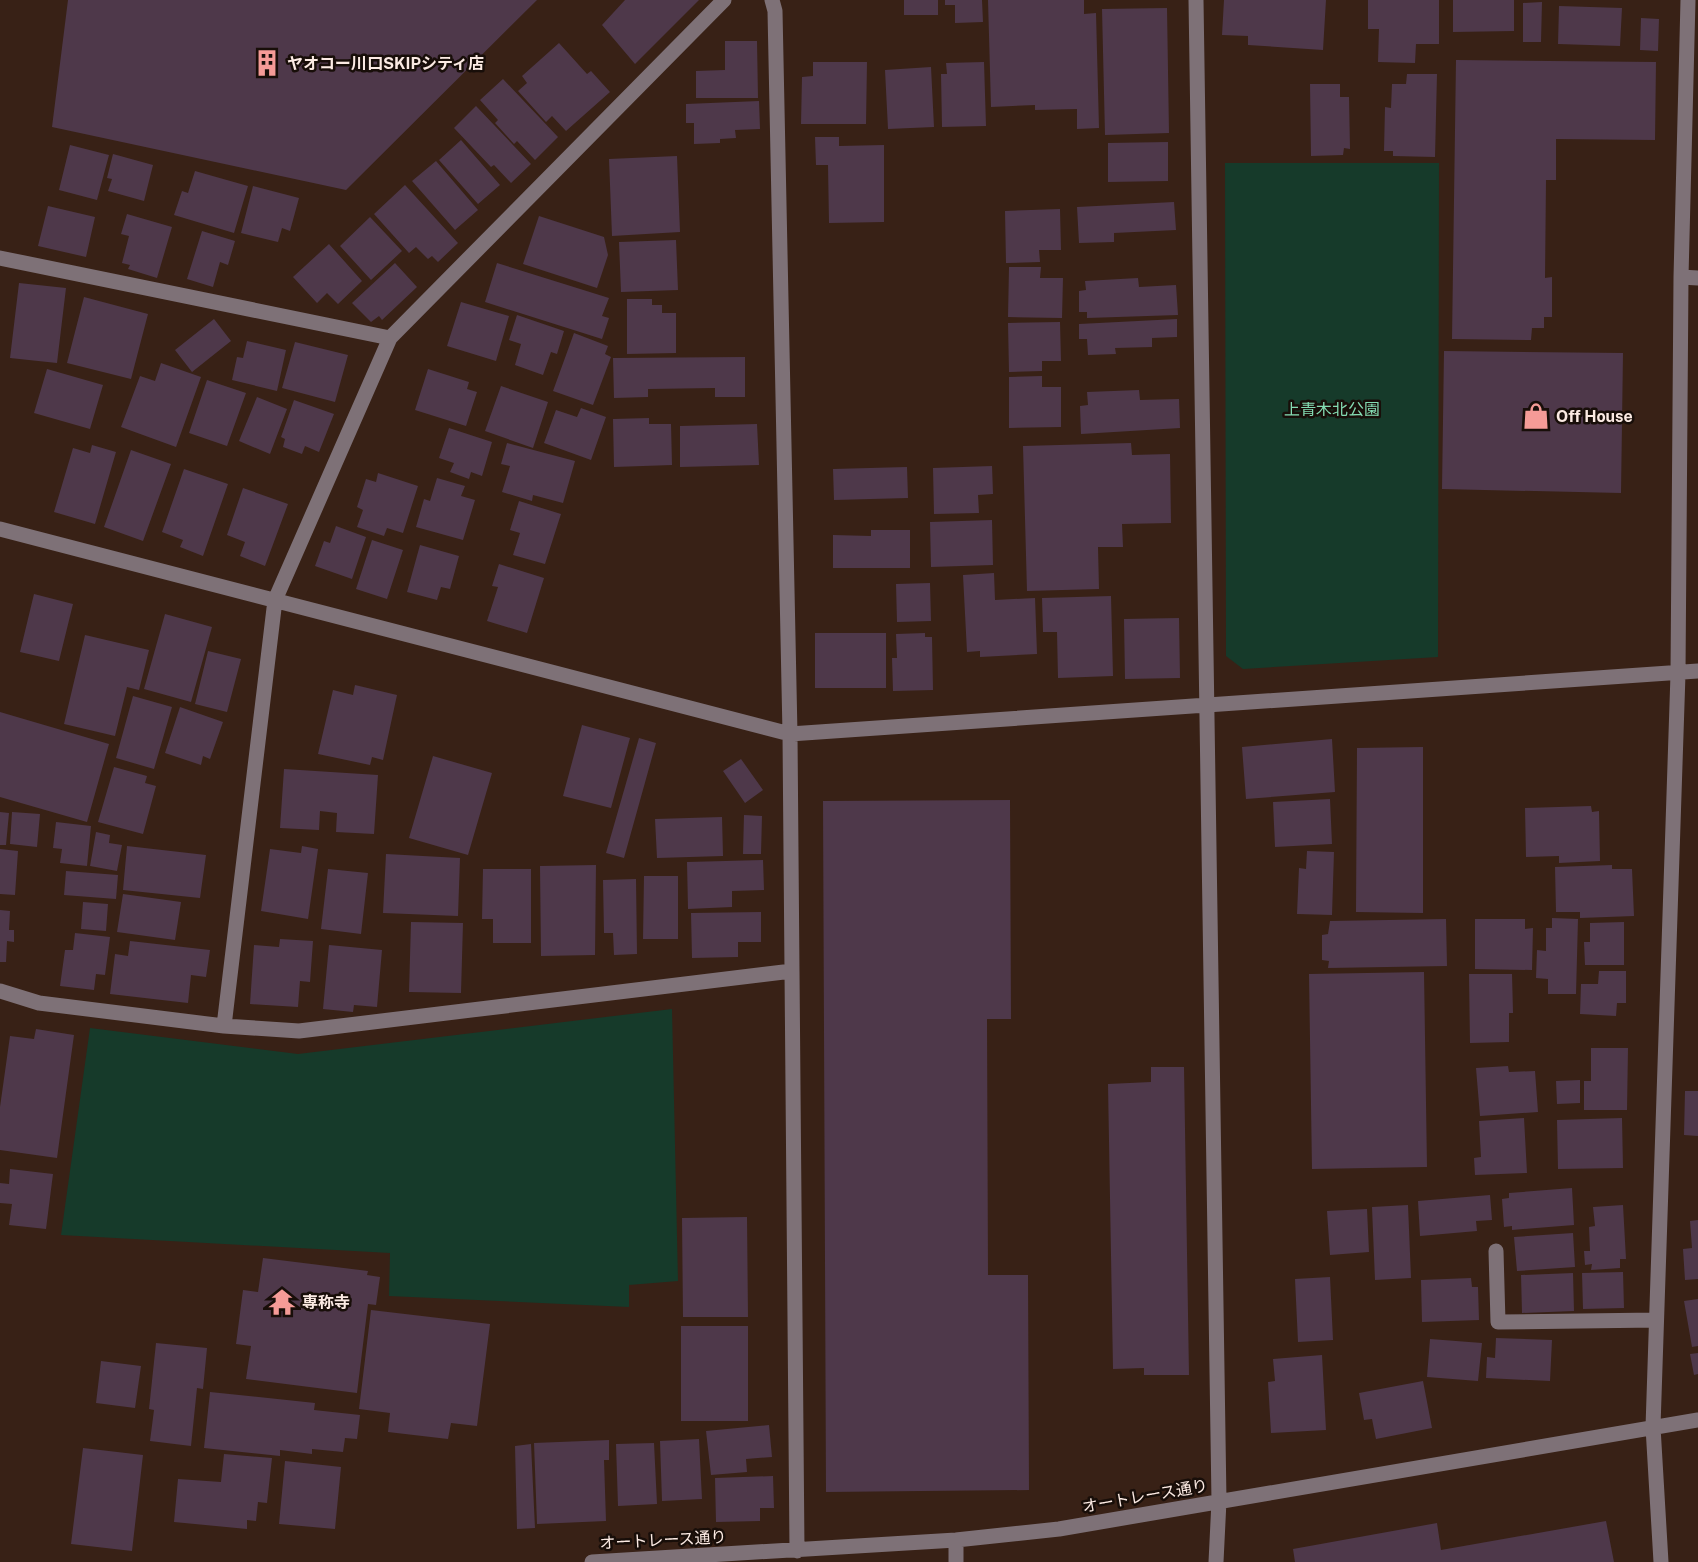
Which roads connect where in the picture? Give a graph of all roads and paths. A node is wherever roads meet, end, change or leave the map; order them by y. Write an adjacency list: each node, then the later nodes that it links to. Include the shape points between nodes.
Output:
1 (724, 0): 9 (street)
2 (772, 0): 15 (street)
3 (1196, 0): 14 (street)
4 (1688, 0): 5 (street)
5 (1692, 114): 7 (street)
6 (0, 258): 9 (street)
7 (1681, 277): 8 (street); 13 (street)
8 (1698, 278)
9 (390, 338): 11 (street)
10 (0, 529): 11 (street)
11 (275, 600): 15 (street); 18 (street)
12 (1698, 671): 13 (street)
13 (1678, 674): 14 (street); 20 (street)
14 (1207, 706): 15 (street); 23 (street)
15 (790, 734): 16 (street)
16 (792, 971): 18 (street, via 299,1031); 25 (street)
17 (0, 991): 18 (street, via 39,1003)
18 (224, 1026)
19 (1496, 1251): 20 (street, via 1498,1322)
20 (1656, 1320): 22 (street)
21 (1698, 1419): 22 (street, オートレース通り)
22 (1653, 1427): 23 (street, オートレース通り); 29 (street)
23 (1219, 1501): 24 (street, オートレース通り, via 1059,1529); 28 (street)
24 (956, 1540): 25 (street, オートレース通り); 27 (street)
25 (797, 1551): 26 (street, オートレース通り)
26 (592, 1562)
27 (956, 1562)
28 (1216, 1562)
29 (1661, 1562)

